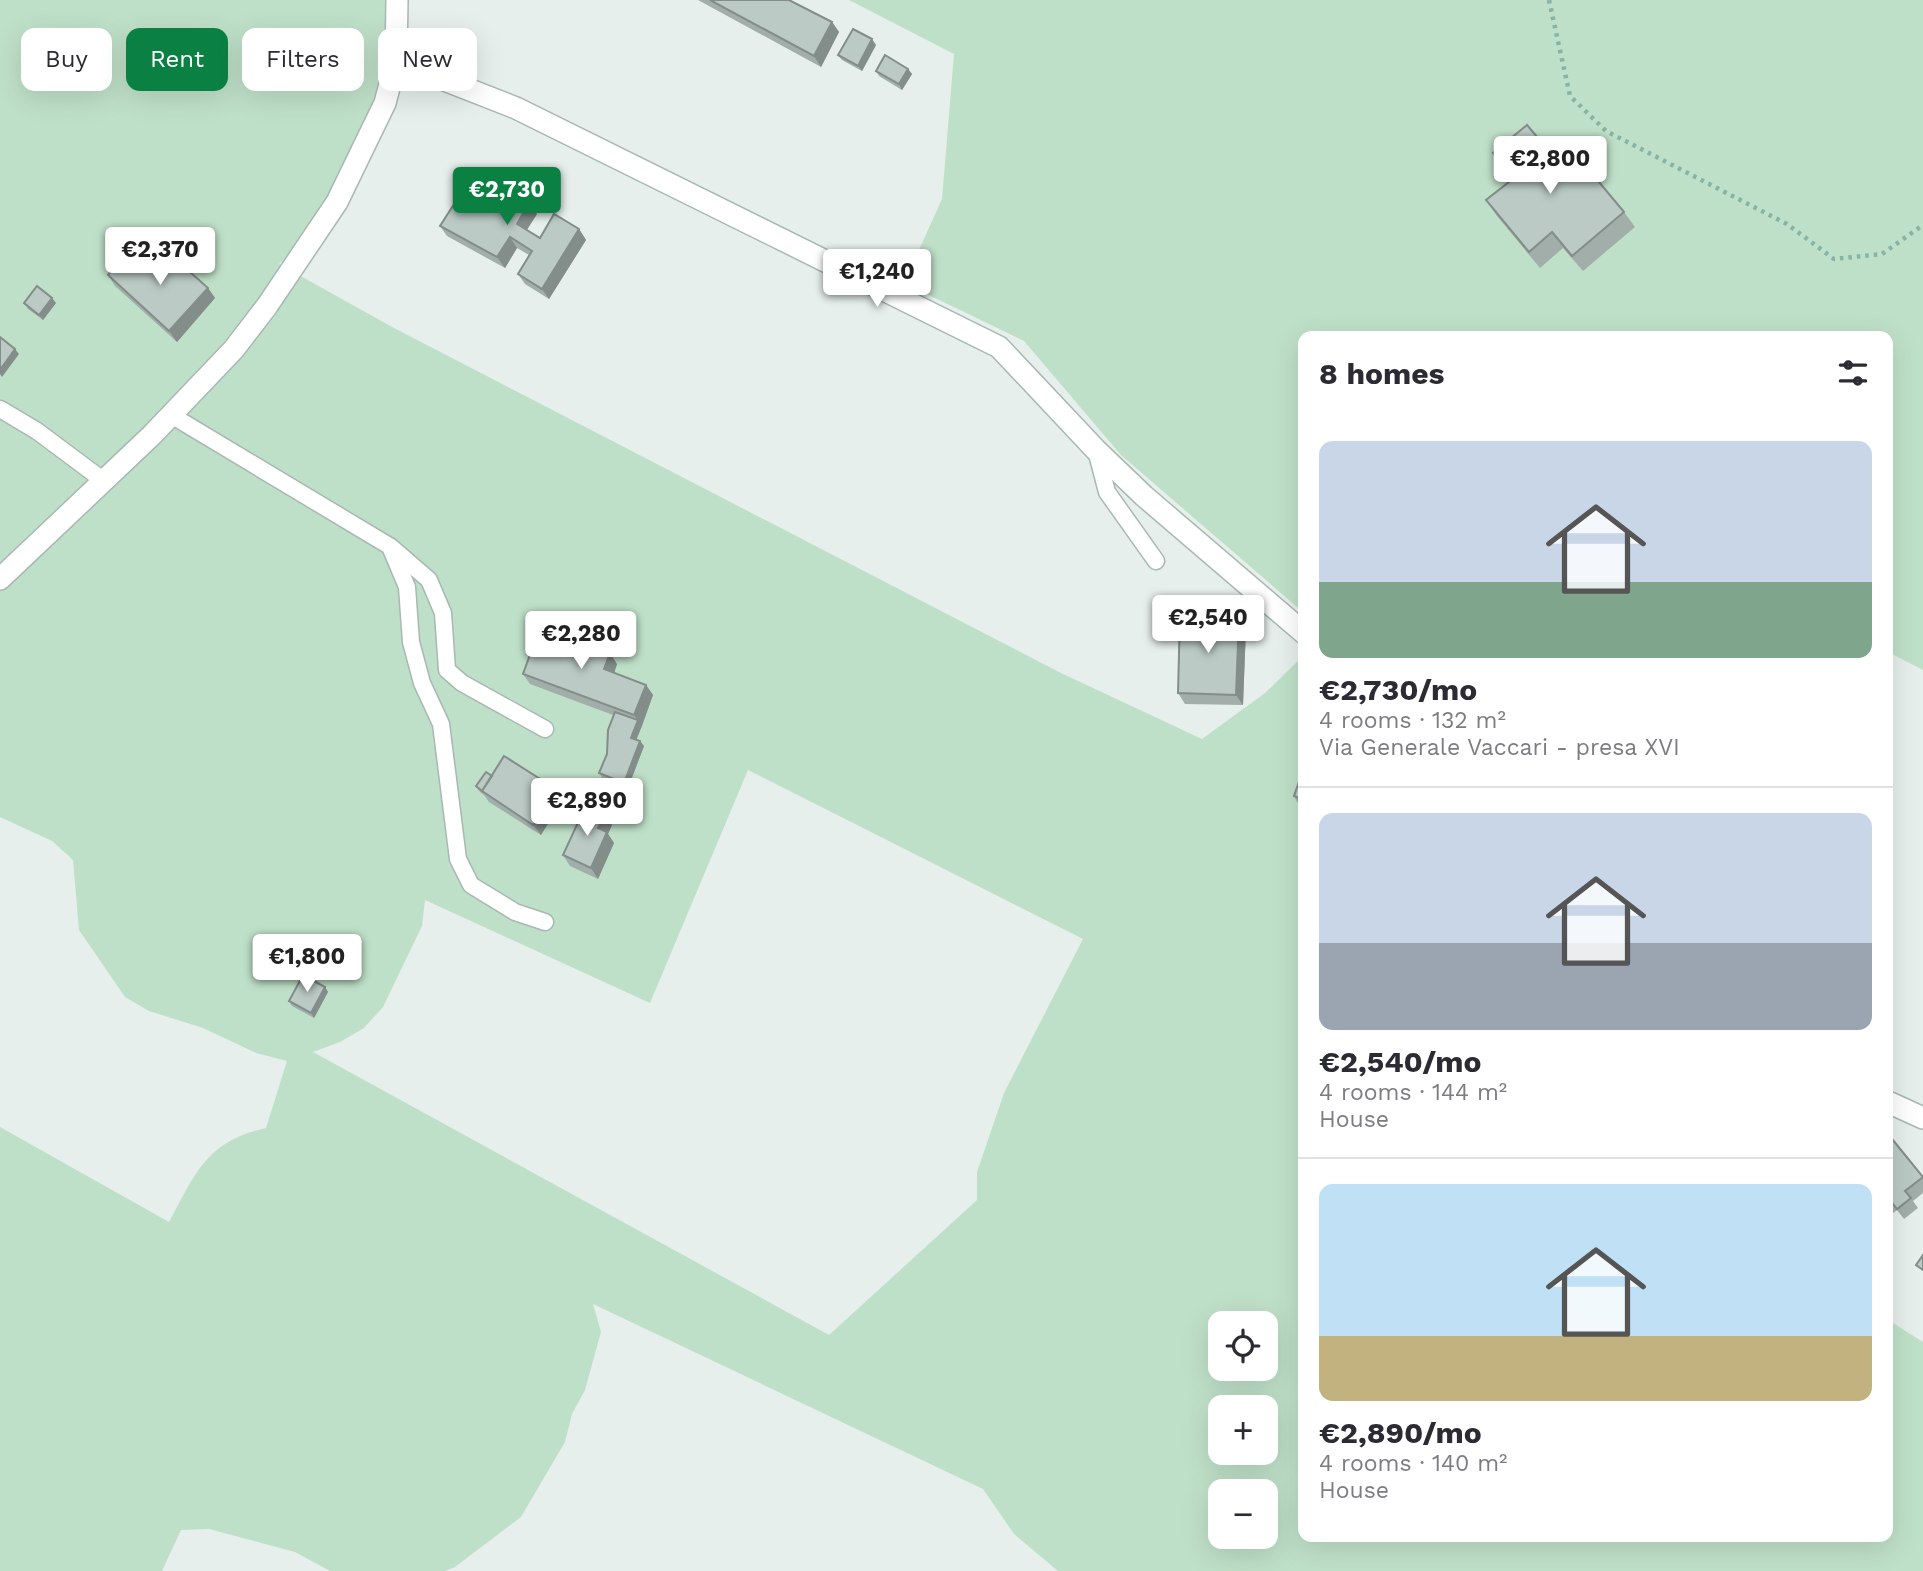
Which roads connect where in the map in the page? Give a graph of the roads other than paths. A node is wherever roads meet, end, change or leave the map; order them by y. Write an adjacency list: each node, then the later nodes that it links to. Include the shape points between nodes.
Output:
1 (397, 0): 2 (street)
2 (397, 28)
3 (388, 91): 6 (street, via 337,202 234,349)
4 (473, 91): 7 (street, via 516,108 999,347)
5 (0, 409): 8 (lane)
6 (171, 415): 8 (street); 9 (lane)
7 (1096, 450): 10 (lane, via 1107,492); 12 (street)
8 (104, 481): 11 (street)
9 (390, 547): 13 (lane, via 429,580 443,612 447,670); 14 (lane, via 407,587 411,642 422,683 441,724 458,859 471,886 515,912)
10 (1156, 561)
11 (0, 579)
12 (1298, 628)
13 (545, 729)
14 (545, 922)
15 (1893, 1104): 16 (street)
16 (1923, 1118)

